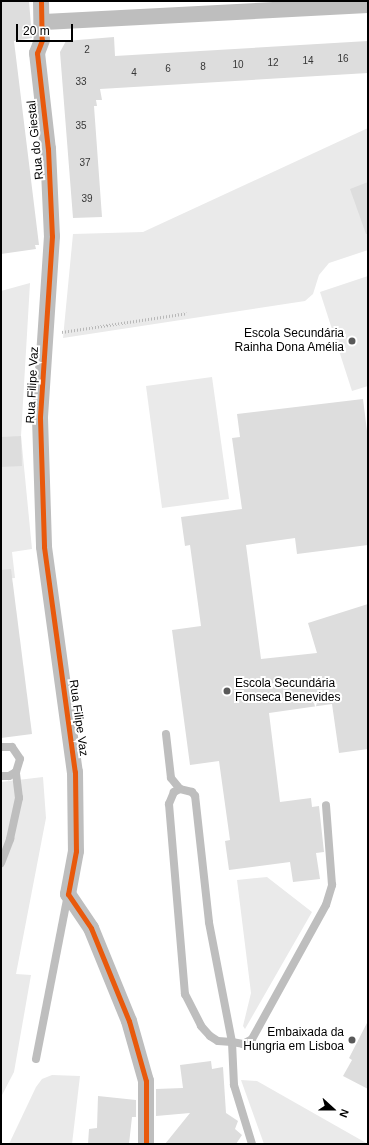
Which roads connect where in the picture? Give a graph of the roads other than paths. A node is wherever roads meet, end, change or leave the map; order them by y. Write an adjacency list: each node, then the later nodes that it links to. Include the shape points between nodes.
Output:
1 (41, 1): 3 (street, Rua do Giestal)
2 (368, 5): 3 (street)
3 (44, 22): 4 (street, Rua do Giestal, via 42,40 37,53 51,192)
4 (50, 279): 12 (street, Rua Filipe Vaz, via 40,418 44,547 75,772 76,851)
5 (166, 734): 9 (lane, via 171,778)
6 (1, 746): 7 (lane, via 12,747 18,752 20,766)
7 (16, 772): 8 (lane, via 9,776); 11 (lane, via 19,798 10,839)
8 (1, 776)
9 (180, 789): 13 (lane, via 195,796 209,922); 13 (lane, via 172,796 170,809 185,994 201,1026 210,1036 218,1041)
10 (326, 805): 13 (lane, via 332,885 326,905 252,1039 246,1044)
11 (1, 863)
12 (68, 894): 14 (lane); 15 (street, via 91,928 129,1021 146,1081)
13 (232, 1042): 16 (lane, via 234,1085)
14 (36, 1059)
15 (146, 1144)
16 (252, 1144)

